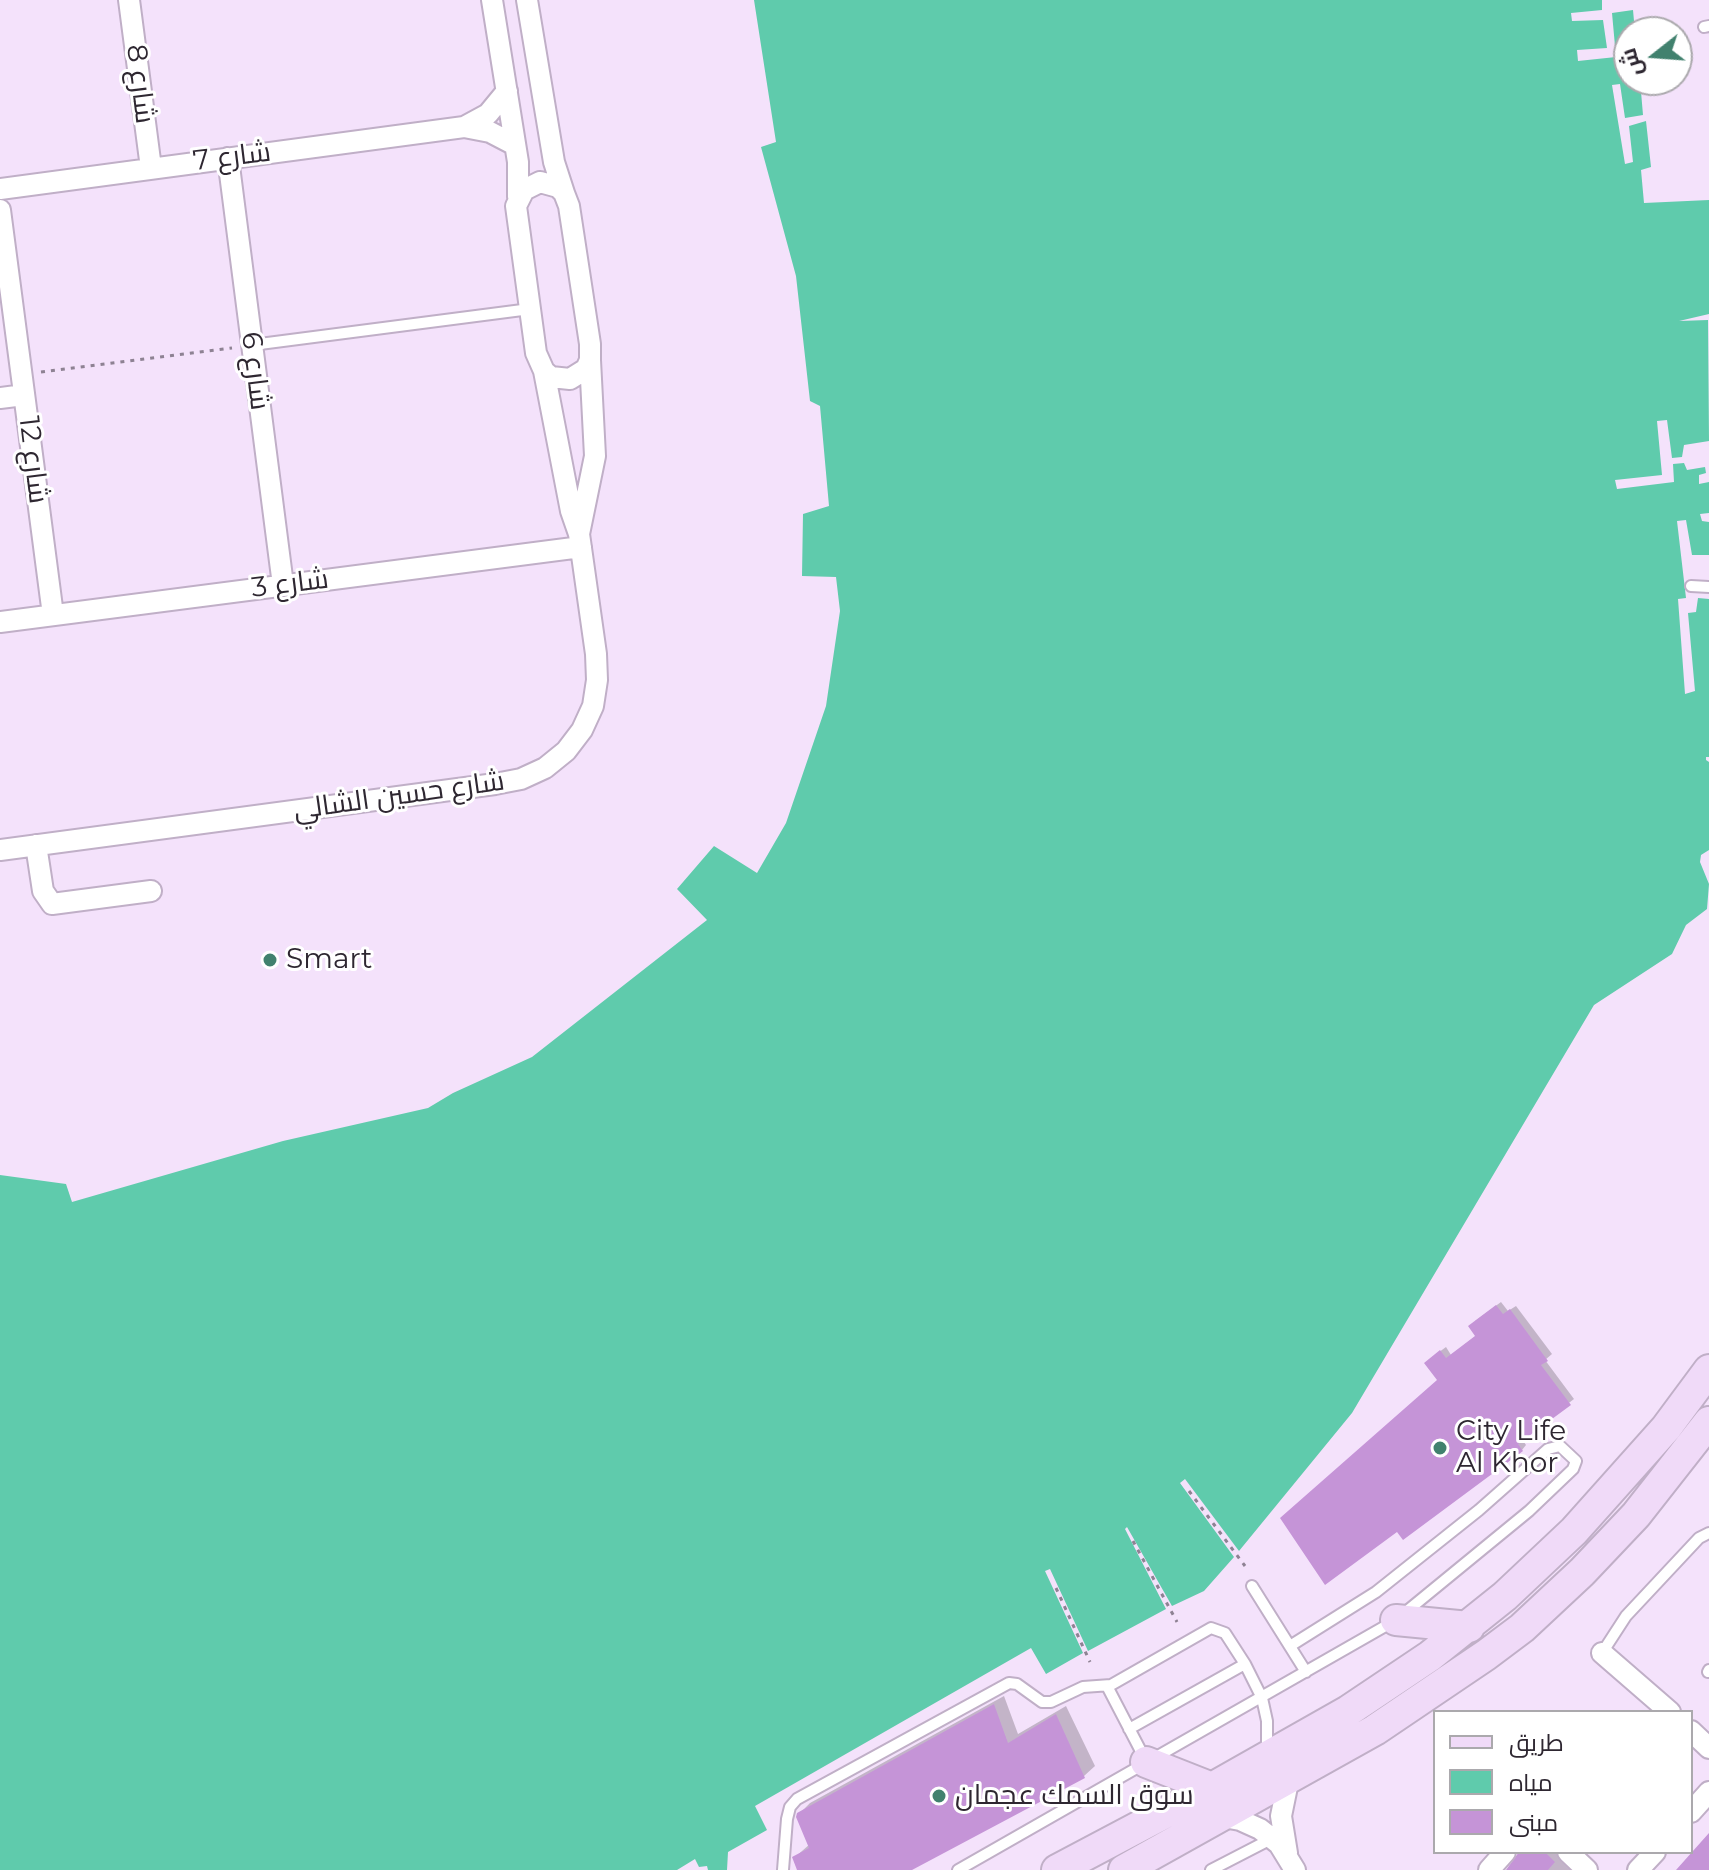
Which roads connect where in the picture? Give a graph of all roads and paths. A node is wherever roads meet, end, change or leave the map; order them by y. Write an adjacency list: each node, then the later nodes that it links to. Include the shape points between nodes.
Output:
1 (129, 0): 8 (street, شارع 8)
2 (492, 0): 4 (street, شارع حسين الشالي)
3 (527, 0): 10 (street, شارع حسين الشالي)
4 (507, 91): 5 (street, شارع 7, via 488,114); 6 (street, شارع حسين الشالي)
5 (464, 127): 6 (street, شارع 7); 7 (street, شارع 7)
6 (515, 145): 11 (street, شارع حسين الشالي)
7 (228, 158): 8 (street, شارع 7); 14 (street, شارع 6)
8 (151, 168): 9 (street, شارع 7)
9 (0, 189)
10 (564, 193): 11 (street, via 540,182); 15 (street, شارع حسين الشالي)
11 (518, 197): 13 (street, شارع حسين الشالي, via 516,216)
12 (0, 210): 17 (street, شارع 12)
13 (530, 309): 14 (lane); 16 (street, شارع حسين الشالي)
14 (252, 345): 17 (path); 21 (street, شارع 6)
15 (590, 360): 16 (street, via 570,379); 20 (street, شارع حسين الشالي, via 595,456)
16 (544, 371): 20 (street, شارع حسين الشالي)
17 (22, 374): 18 (street, شارع 12)
18 (24, 395): 19 (street); 24 (street, شارع 12)
19 (0, 398)
20 (580, 540): 21 (street, شارع 3); 26 (street, شارع حسين الشالي, via 597,680 582,730 545,768 495,784)
21 (283, 585): 24 (street, شارع 3)
22 (1691, 586): 23 (lane)
23 (1709, 587)
24 (53, 615): 25 (street, شارع 3)
25 (0, 622)
26 (36, 845): 27 (street, شارع حسين الشالي); 28 (street, via 43,891 52,904)
27 (0, 850)
28 (151, 891)
29 (1709, 1370): 41 (main road, via 1574,1531)
30 (1709, 1422): 32 (main road)
31 (1709, 1456): 32 (main road)
32 (1670, 1474): 55 (main road, via 1582,1572 1522,1628 1413,1707)
33 (1189, 1491): 36 (path)
34 (1709, 1533): 43 (lane, via 1626,1616)
35 (1133, 1541): 40 (path)
36 (1245, 1566)
37 (1252, 1586): 42 (lane)
38 (1056, 1588): 44 (path)
39 (1396, 1620): 41 (main road); 42 (lane, via 1529,1511 1573,1469 1574,1459 1560,1446 1548,1449 1376,1592); 46 (lane)
40 (1177, 1622)
41 (1469, 1627): 53 (main road, via 1348,1711)
42 (1290, 1646): 46 (lane)
43 (1602, 1653): 49 (street)
44 (1090, 1662)
45 (1245, 1664): 47 (lane, via 1225,1633 1211,1628); 48 (lane); 50 (lane)
46 (1306, 1672): 48 (lane)
47 (1107, 1686): 50 (lane); 64 (lane, via 1083,1687 1047,1703 1009,1683 797,1799 787,1819)
48 (1262, 1698): 53 (lane); 54 (lane)
49 (1668, 1710)
50 (1129, 1729): 54 (lane)
51 (1693, 1733): 52 (street)
52 (1709, 1748)
53 (1266, 1756): 57 (main road)
54 (1146, 1762): 57 (main road); 65 (lane)
55 (1289, 1777): 57 (main road); 63 (street, via 1281,1816)
56 (1709, 1792): 58 (street)
57 (1215, 1802): 59 (street); 66 (main road); 67 (main road)
58 (1693, 1810)
59 (1271, 1839): 63 (street); 68 (lane)
60 (1503, 1854): 69 (street)
61 (1570, 1854): 70 (street)
62 (1653, 1854): 71 (street)
63 (1293, 1867)
64 (783, 1870)
65 (958, 1870)
66 (1057, 1870)
67 (1124, 1870)
68 (1211, 1870)
69 (1489, 1870)
70 (1587, 1870)
71 (1638, 1870)

